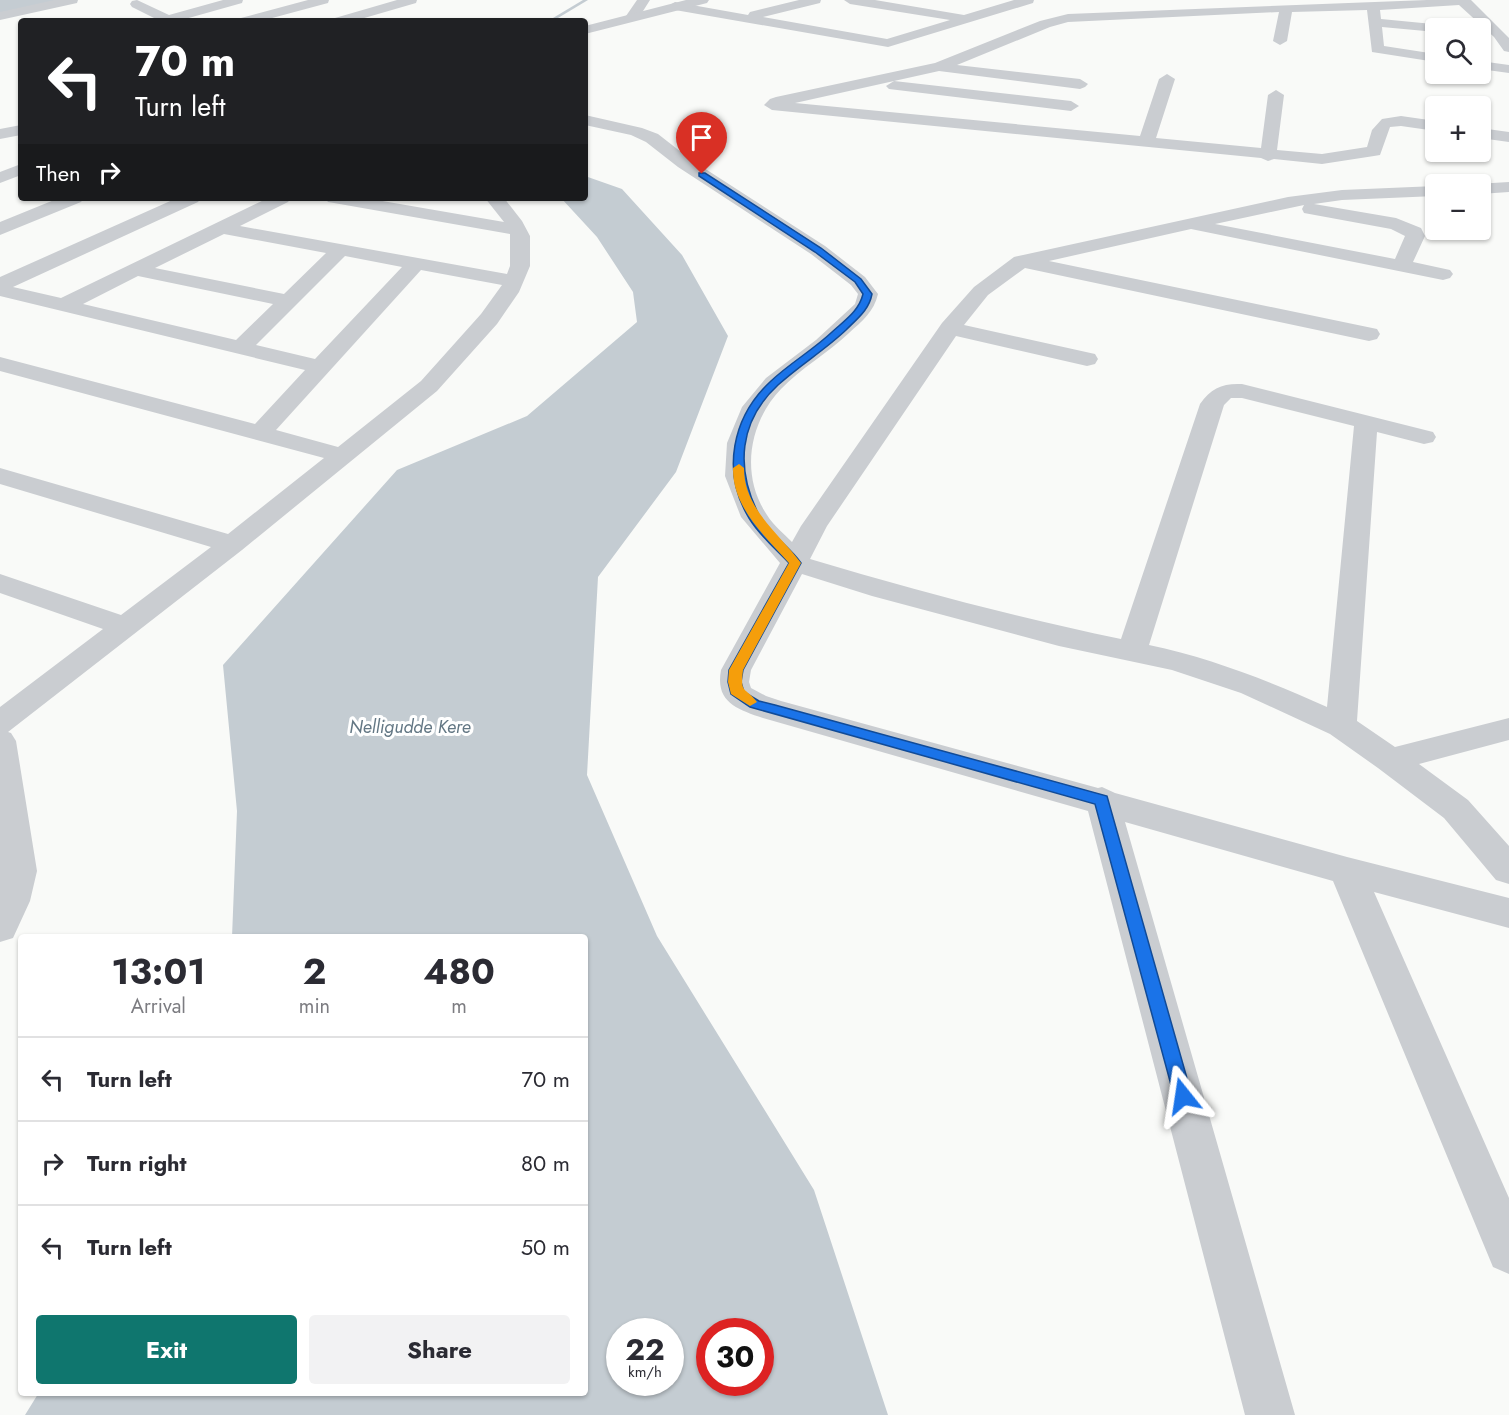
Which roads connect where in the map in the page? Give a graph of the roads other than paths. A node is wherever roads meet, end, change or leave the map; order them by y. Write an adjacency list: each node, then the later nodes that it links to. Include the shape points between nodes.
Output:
1 (72, 0): 22 (street)
2 (151, 0): 24 (street, via 137,4)
3 (237, 0): 25 (street)
4 (323, 0): 26 (street)
5 (411, 0): 27 (street)
6 (644, 0): 23 (street)
7 (702, 0): 15 (street)
8 (815, 0): 17 (street)
9 (850, 0): 18 (street)
10 (921, 0): 18 (street)
11 (1028, 0): 29 (street)
12 (1464, 0): 14 (street); 36 (street)
13 (1071, 4): 21 (street)
14 (1417, 5): 16 (street); 30 (street)
15 (675, 6): 23 (street); 28 (street)
16 (1373, 6): 19 (street); 31 (street)
17 (788, 7): 20 (street); 28 (street)
18 (894, 7): 29 (street)
19 (1286, 8): 21 (street); 37 (street)
20 (823, 13)
21 (1096, 15): 42 (street, via 1045,24)
22 (0, 16)
23 (633, 16): 34 (street)
24 (165, 18)
25 (176, 18)
26 (257, 18)
27 (350, 18)
28 (744, 18): 35 (street, via 888,43)
29 (966, 18): 35 (street)
30 (1428, 18)
31 (1375, 23): 33 (street); 39 (street)
32 (893, 25): 35 (street)
33 (1425, 27)
34 (588, 29)
35 (928, 30)
36 (1504, 35): 40 (street)
37 (1280, 41)
38 (1425, 46): 39 (street)
39 (1376, 48): 45 (street)
40 (1509, 48)
41 (1491, 51): 43 (street)
42 (980, 52): 44 (street); 46 (street)
43 (1509, 53)
44 (1003, 55)
45 (1425, 56)
46 (939, 67): 50 (street); 52 (street, via 1083,77)
47 (1491, 67): 48 (street)
48 (1509, 69)
49 (1167, 79): 60 (street)
50 (869, 83): 52 (street); 57 (street, via 772,105)
51 (1276, 95): 61 (street)
52 (1071, 106): 57 (street)
53 (588, 121): 100 (street, via 652,138 818,250 858,280 868,294 865,306 824,345 774,383 754,407 739,443 738,476 754,518)
54 (1425, 125): 61 (street, via 1386,122 1381,126 1374,152 1350,157)
55 (18, 131): 56 (street)
56 (0, 134)
57 (1059, 134): 60 (street)
58 (1491, 135): 59 (street)
59 (1509, 137)
60 (1146, 142): 61 (street)
61 (1268, 156)
62 (18, 170): 63 (street)
63 (0, 178)
64 (1509, 187): 65 (street)
65 (1491, 188)
66 (1425, 191): 72 (street, via 1342,195)
67 (67, 201): 74 (street)
68 (185, 201): 84 (street)
69 (276, 201): 75 (street)
70 (351, 201): 76 (street)
71 (497, 201): 76 (street)
72 (1280, 204): 73 (street); 80 (street, via 1406,227 1415,236)
73 (1185, 224): 78 (street); 80 (street)
74 (4, 225)
75 (222, 228): 77 (street); 81 (street)
76 (517, 230): 83 (street, via 521,252)
77 (341, 249): 79 (street); 86 (street)
78 (1021, 261): 88 (street, via 981,291); 89 (street)
79 (416, 263): 83 (street); 93 (street)
80 (1401, 266): 82 (street)
81 (136, 270): 86 (street); 87 (street)
82 (1443, 274)
83 (514, 281): 97 (street, via 489,319 429,386)
84 (0, 285)
85 (0, 290): 87 (street)
86 (289, 302): 90 (street)
87 (64, 305): 90 (street)
88 (950, 328): 91 (street); 100 (street, via 814,526)
89 (1370, 334)
90 (242, 348): 93 (street)
91 (1087, 359)
92 (0, 364): 95 (street)
93 (319, 367): 95 (street)
94 (1366, 422): 96 (street); 103 (street, via 1242,391 1221,392 1212,404); 105 (street)
95 (261, 433): 97 (street)
96 (1424, 437)
97 (341, 455): 99 (street)
98 (0, 476): 99 (street)
99 (232, 544): 102 (street)
100 (795, 563): 103 (street, via 882,590); 109 (street, via 736,670 738,694 774,710)
101 (0, 583): 102 (street)
102 (124, 626): 104 (street)
103 (1132, 651): 105 (street, via 1178,661 1252,687)
104 (0, 723)
105 (1341, 726): 108 (street)
106 (1509, 729): 108 (street)
107 (0, 741): 112 (street, via 19,871)
108 (1390, 760): 110 (street, via 1456,809)
109 (1102, 800): 111 (street); 116 (street)
110 (1509, 870)
111 (1347, 871): 113 (street); 115 (street)
112 (7, 884): 114 (street, via 12,901)
113 (1509, 913)
114 (0, 927)
115 (1509, 1251)
116 (1270, 1415)

